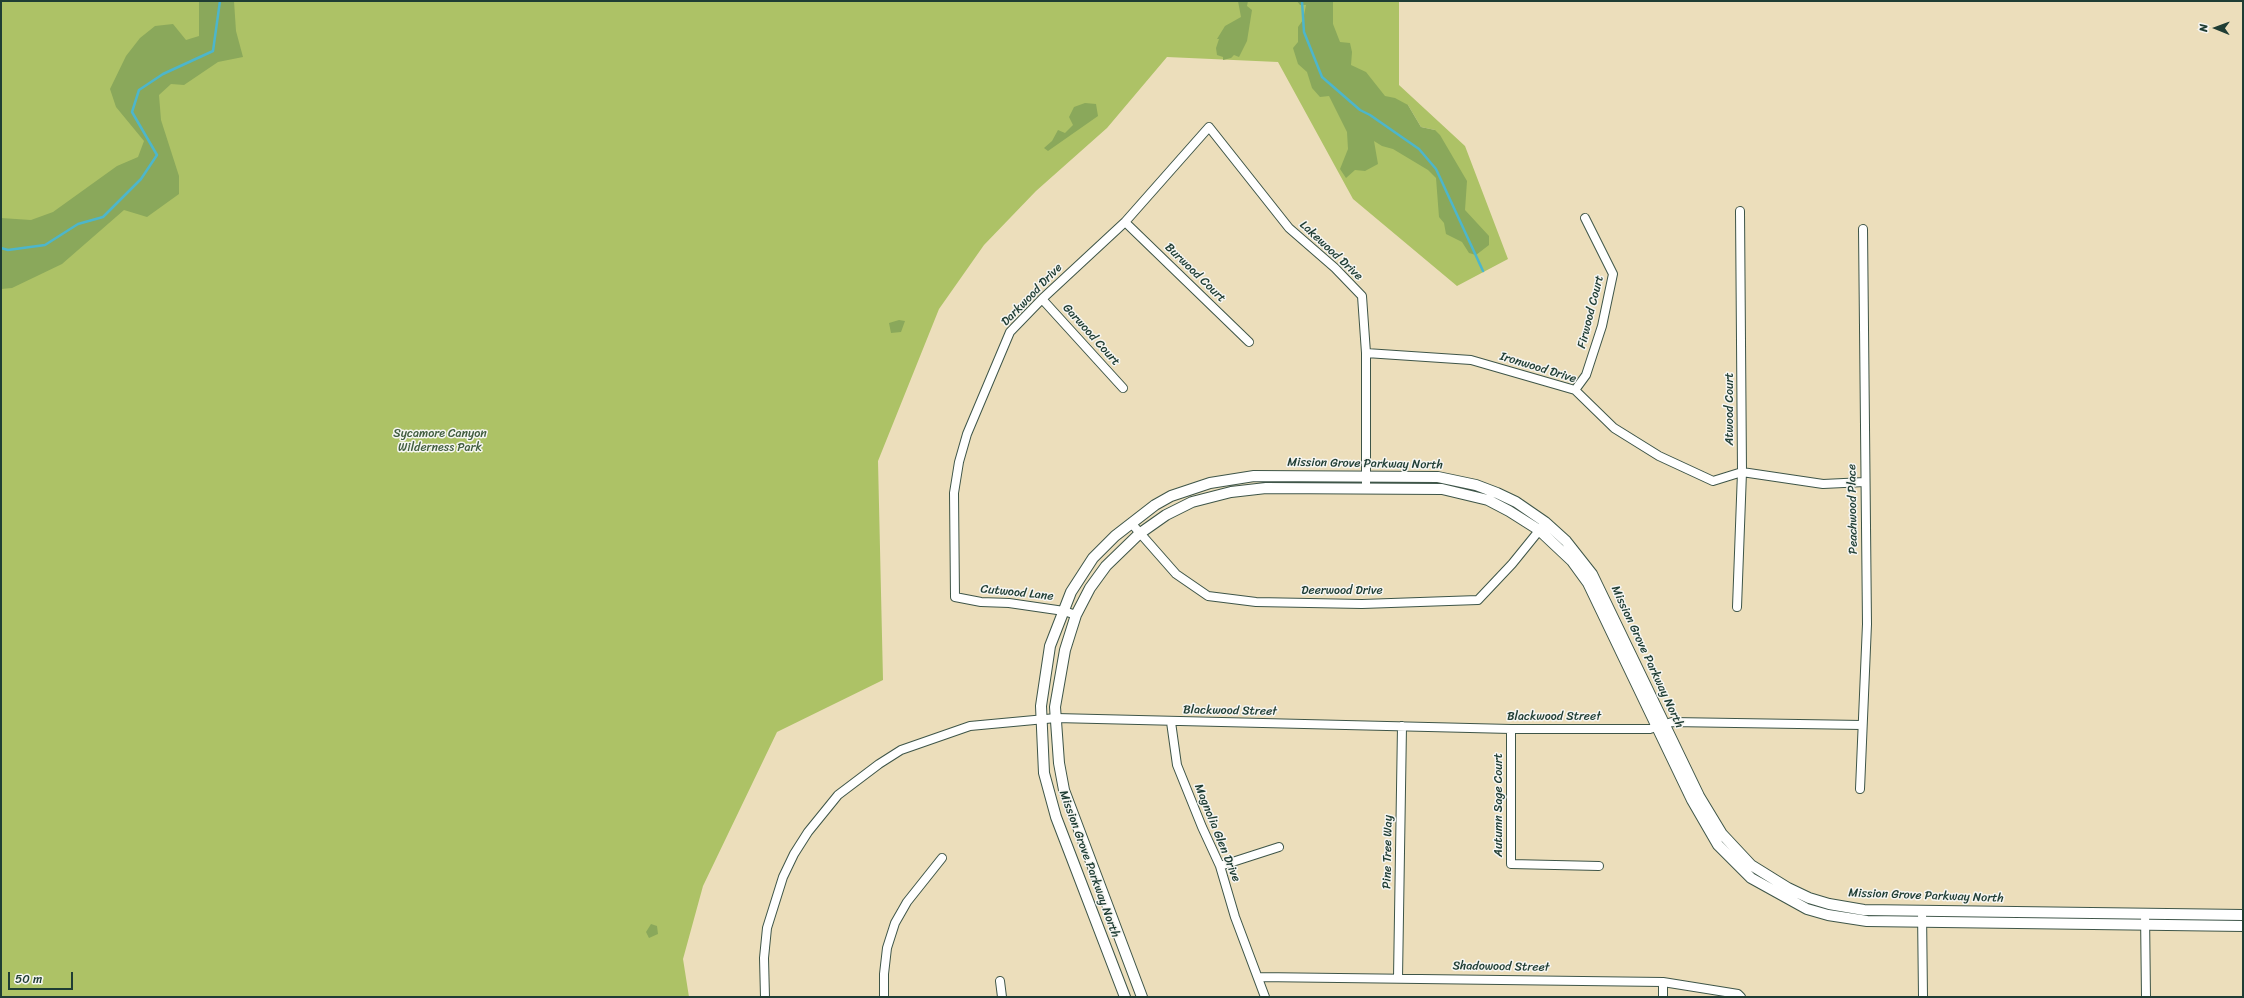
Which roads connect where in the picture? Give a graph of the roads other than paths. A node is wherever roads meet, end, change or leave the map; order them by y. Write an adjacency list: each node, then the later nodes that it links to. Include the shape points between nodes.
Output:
1 (1209, 127): 4 (street, Darkwood Drive); 8 (street, Lakewood Drive, via 1289,228 1335,268 1362,296)
2 (1740, 211): 11 (street, Atwood Court)
3 (1585, 218): 10 (street, Firwood Court, via 1613,274 1602,326 1586,375)
4 (1125, 222): 6 (street, Darkwood Drive); 7 (street, Burwood Court)
5 (1864, 229): 13 (street, Peachwood Place)
6 (1042, 299): 9 (street, Garwood Court); 18 (street, Darkwood Drive, via 1010,332 966,434 954,493)
7 (1249, 342)
8 (1366, 353): 10 (street, Ironwood Drive, via 1471,360); 12 (street, Lakewood Drive)
9 (1123, 388)
10 (1575, 390): 11 (street, Ironwood Drive, via 1614,428 1659,456 1713,481)
11 (1742, 472): 13 (street, Ironwood Drive, via 1823,484); 19 (street, Atwood Court)
12 (1366, 477): 14 (street, Lakewood Drive); 15 (street, Mission Grove Parkway North, via 1254,476 1225,480 1190,488 1171,496 1155,505); 16 (street, Mission Grove Parkway North, via 1438,477 1476,485 1516,502)
13 (1865, 482): 25 (street, Peachwood Place, via 1867,624)
14 (1366, 489): 16 (street, Mission Grove Parkway North, via 1442,489 1488,500); 17 (street, Mission Grove Parkway North, via 1266,488 1214,496 1178,508)
15 (1132, 524): 17 (street, Deerwood Drive); 20 (street, Mission Grove Parkway North, via 1093,558 1071,592)
16 (1542, 526): 17 (street, Deerwood Drive, via 1512,564 1478,600 1362,604 1256,602 1208,596 1176,574); 27 (street, Mission Grove Parkway North, via 1566,541 1592,574)
17 (1139, 534): 21 (street, Mission Grove Parkway North, via 1106,566 1090,588)
18 (955, 597): 20 (street, Cutwood Lane)
19 (1738, 607)
20 (1064, 611): 21 (street, Cutwood Lane); 23 (street, Mission Grove Parkway North, via 1057,625 1047,660)
21 (1076, 615): 22 (street, Mission Grove Parkway North, via 1059,678)
22 (1056, 718): 23 (street, Blackwood Street); 24 (street, Blackwood Street); 48 (street, Mission Grove Parkway North, via 1059,763 1066,796)
23 (1041, 719): 44 (street, Blackwood Street, via 970,726 901,750 838,795 808,832 783,877 767,928 764,958); 47 (street, Mission Grove Parkway North, via 1044,773 1056,817)
24 (1171, 722): 26 (street, Blackwood Street); 32 (street, Magnolia Glen Drive, via 1177,765)
25 (1862, 725): 27 (street, Blackwood Street, via 1672,722); 29 (street, Peachwood Place)
26 (1402, 726): 28 (street, Blackwood Street); 41 (street, Pine Tree Way)
27 (1661, 726): 28 (street, Blackwood Street, via 1650,729); 34 (street, Mission Grove Parkway North, via 1710,816 1736,852 1751,865 1788,888 1829,904 1864,910); 37 (street, Mission Grove Parkway North, via 1707,828 1718,845 1751,878 1788,900 1828,915 1867,921)
28 (1511, 729): 33 (street, Autumn Sage Court, via 1511,864)
29 (1860, 789)
30 (1279, 847): 32 (street)
31 (942, 858): 45 (street, via 907,902 895,923 887,948)
32 (1220, 866): 40 (street, Magnolia Glen Drive, via 1235,917)
33 (1599, 866)
34 (1922, 911): 35 (street, Mission Grove Parkway North); 37 (street)
35 (2145, 913): 36 (street, Mission Grove Parkway North); 38 (street)
36 (2243, 915)
37 (1922, 922): 38 (street, Mission Grove Parkway North); 52 (street)
38 (2145, 925): 39 (street, Mission Grove Parkway North); 53 (street)
39 (2243, 926)
40 (1258, 977): 41 (street, Shadowood Street); 49 (street, Magnolia Glen Drive)
41 (1398, 978): 43 (street, Shadowood Street)
42 (1000, 981): 46 (street)
43 (1663, 982): 50 (street); 51 (street, Shadowood Street, via 1738,994)
44 (765, 997)
45 (884, 997)
46 (1002, 997)
47 (1125, 997)
48 (1142, 997)
49 (1265, 997)
50 (1663, 997)
51 (1741, 997)
52 (1923, 997)
53 (2146, 997)

